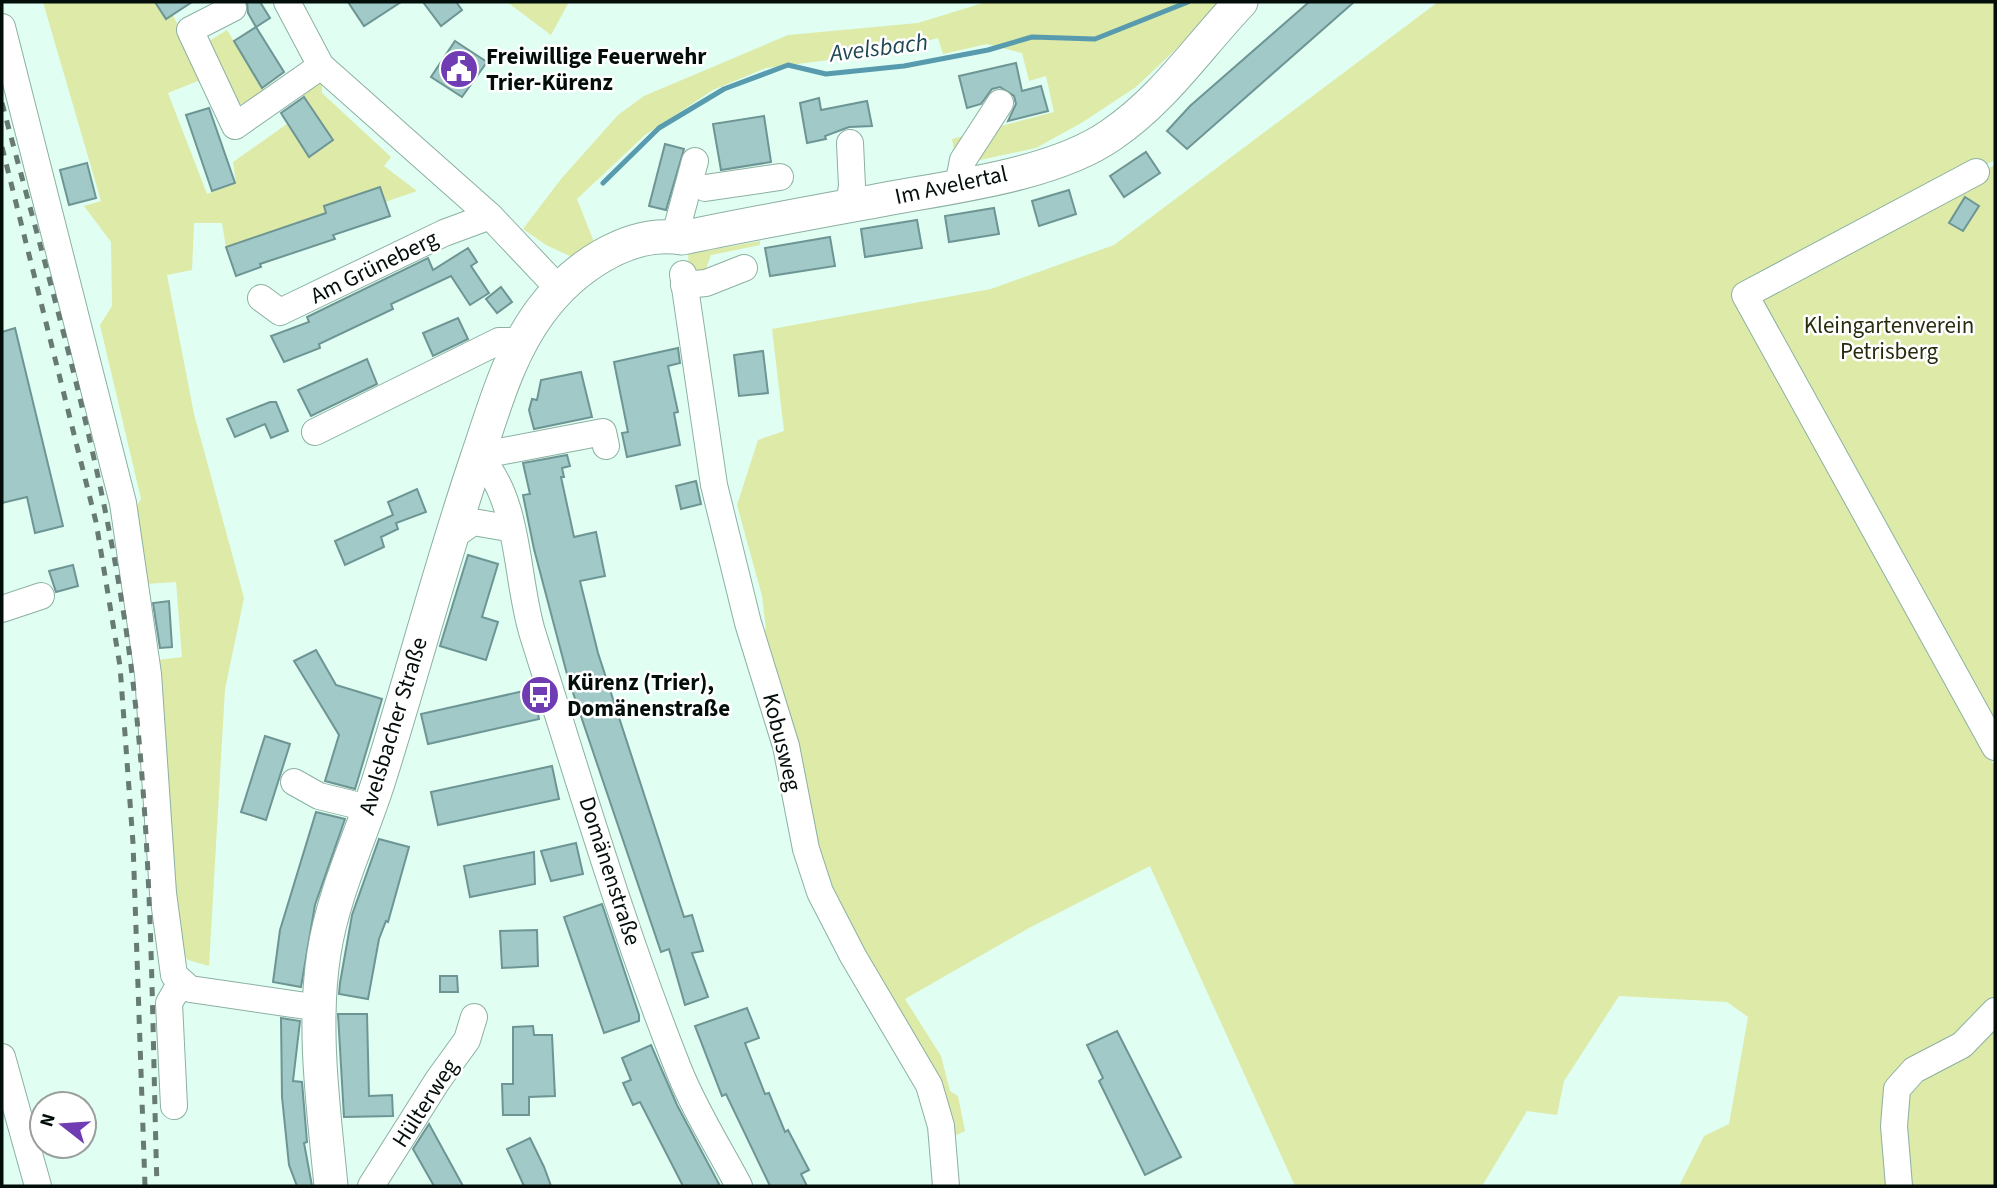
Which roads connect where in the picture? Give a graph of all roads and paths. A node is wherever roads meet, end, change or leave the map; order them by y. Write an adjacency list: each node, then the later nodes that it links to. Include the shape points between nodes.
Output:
1 (287, 2): 8 (street)
2 (1241, 2): 7 (main road, Im Avelertal)
3 (1264, 2): 7 (main road, Im Avelertal, via 1222,42)
4 (233, 8): 8 (street, via 190,30 235,126)
5 (2, 27): 6 (street)
6 (6, 57): 31 (street, via 123,503 149,674 169,955)
7 (1189, 65): 13 (main road, Im Avelertal, via 1122,127 1085,151)
8 (321, 66): 15 (street)
9 (1000, 103): 13 (street, via 963,160)
10 (850, 143): 14 (street)
11 (1976, 172): 28 (street, via 1745,295)
12 (780, 177): 16 (street, via 704,172 678,225)
13 (958, 186): 14 (main road, Im Avelertal)
14 (849, 205): 16 (main road, Im Avelertal)
15 (490, 216): 18 (street); 19 (street, Am Grüneberg, via 444,233 280,312)
16 (689, 236): 18 (main road, Im Avelertal, via 573,289)
17 (744, 268): 41 (street, Kobusweg, via 706,283 684,280 714,485 748,623 786,746 806,849 820,891 853,956 929,1086 941,1126)
18 (560, 290): 20 (main road, Avelsbacher Straße)
19 (261, 298)
20 (521, 341): 21 (street, via 499,341); 23 (main road, Avelsbacher Straße)
21 (315, 432)
22 (606, 446): 23 (street, via 603,432)
23 (478, 456): 24 (street, Domänenstraße, via 494,472 507,506); 25 (main road, Avelsbacher Straße)
24 (508, 536): 25 (street, via 473,522); 40 (street, Domänenstraße, via 532,631 642,969 679,1071)
25 (450, 538): 30 (main road, Avelsbacher Straße)
26 (41, 596): 27 (street)
27 (2, 609)
28 (1995, 747)
29 (294, 782): 30 (street, via 319,796)
30 (368, 808): 32 (main road, Avelsbacher Straße, via 328,933)
31 (180, 984): 32 (street, via 243,999); 36 (street, via 169,1003)
32 (320, 1008): 38 (main road, Avelsbacher Straße)
33 (1995, 1011): 42 (street, via 1962,1045 1914,1070 1898,1089 1894,1126)
34 (474, 1017): 39 (street, Hülterweg, via 467,1040)
35 (2, 1057): 37 (street)
36 (174, 1106)
37 (38, 1186)
38 (331, 1186)
39 (371, 1186)
40 (739, 1186)
41 (946, 1186)
42 (1899, 1186)

